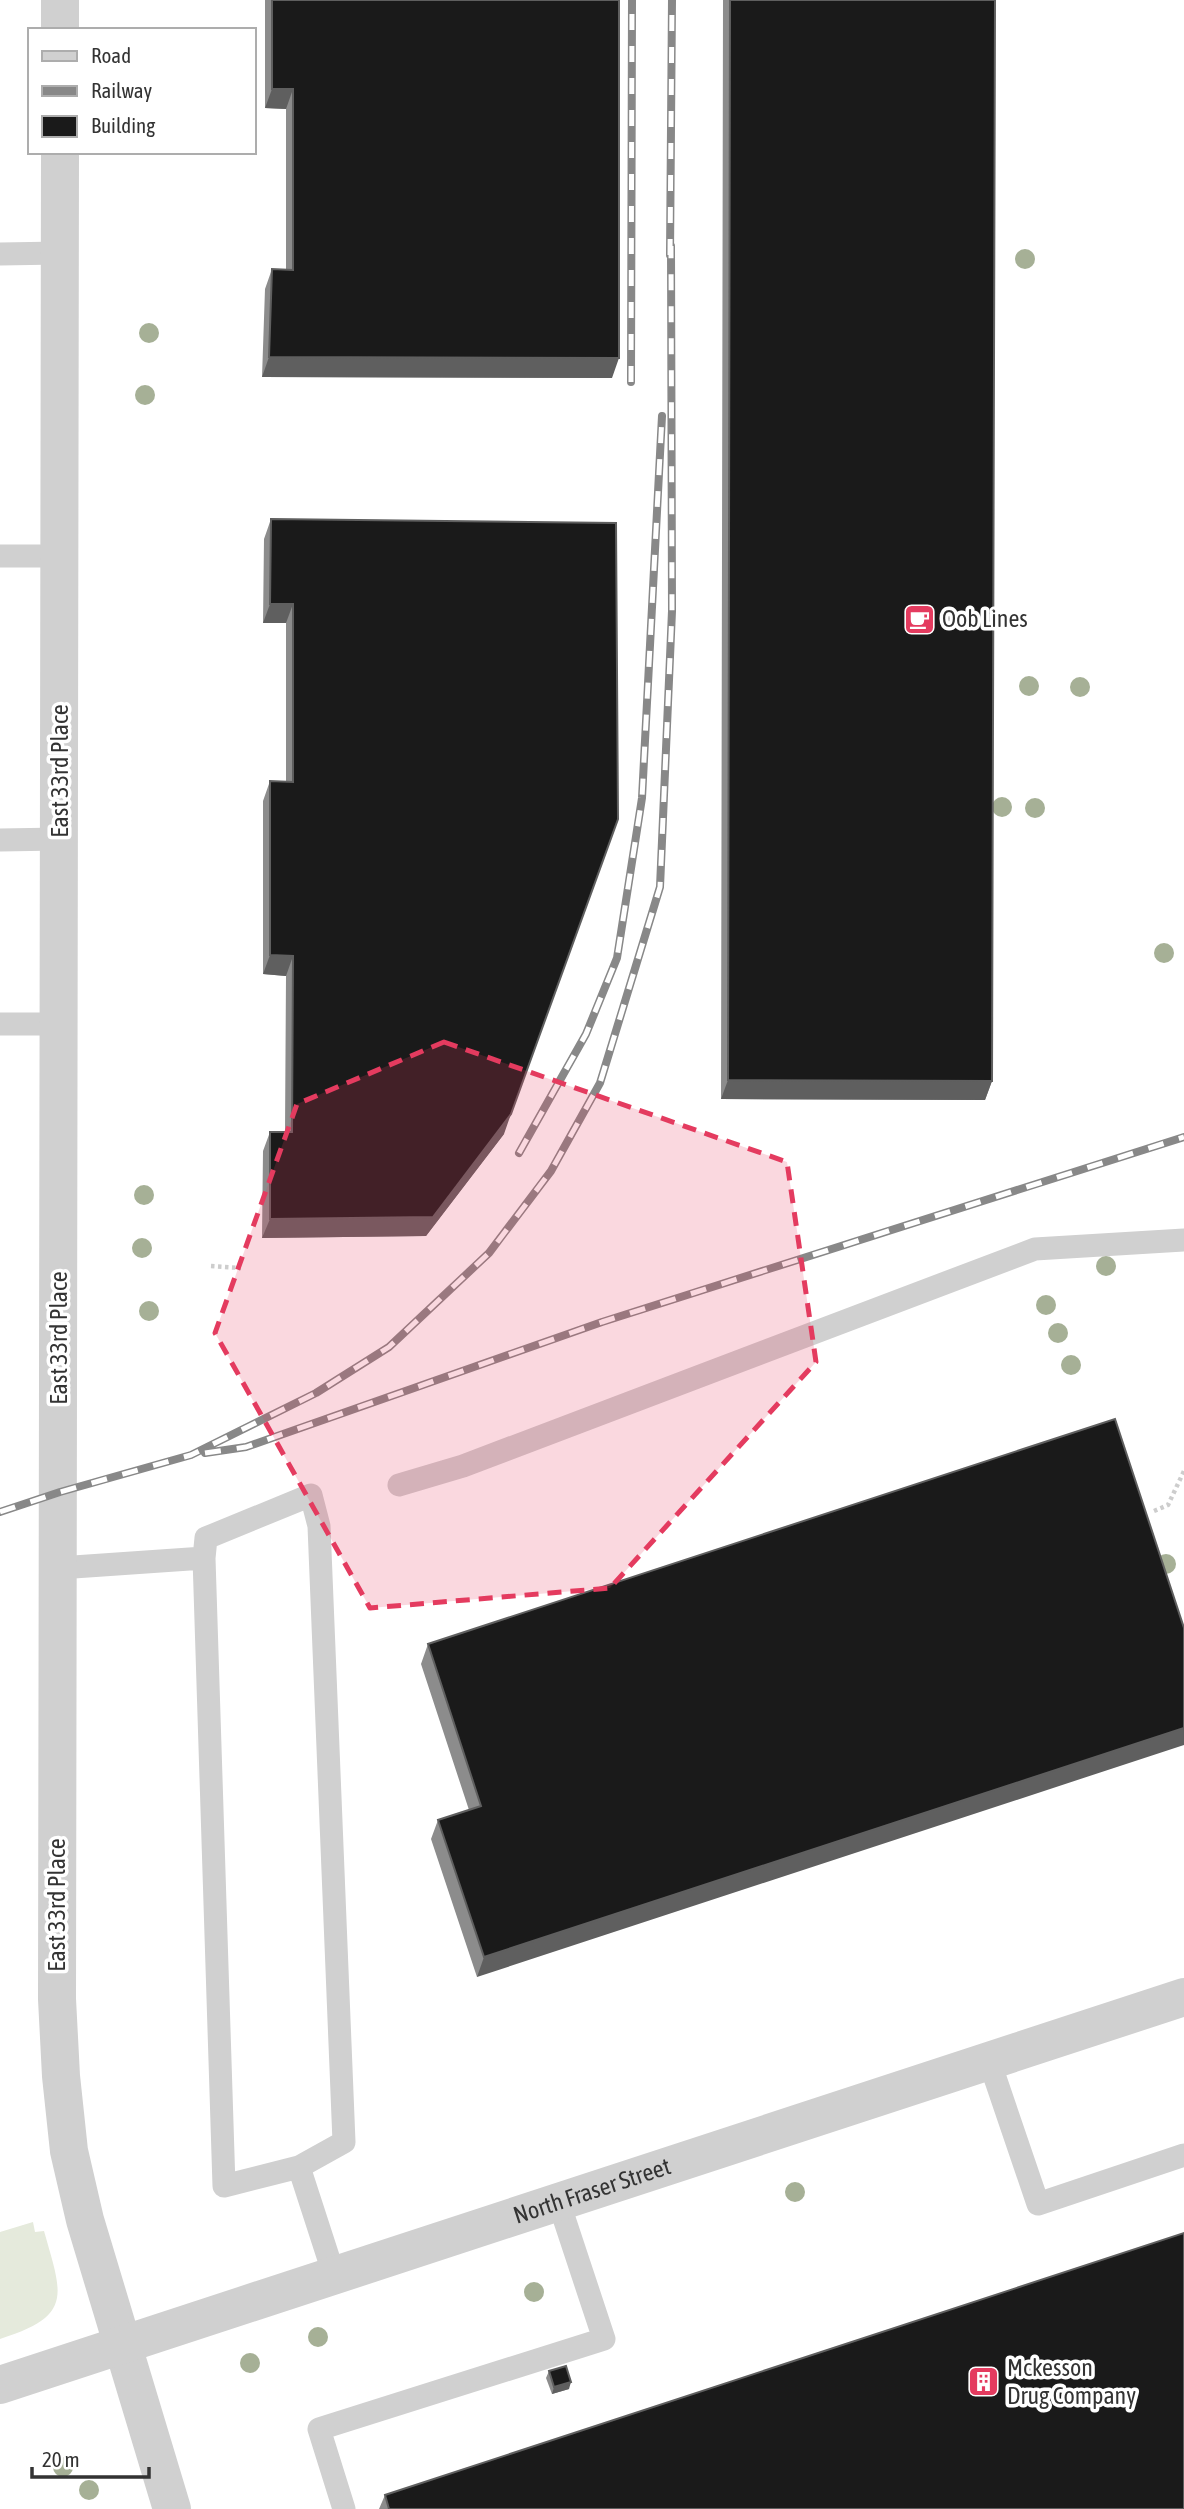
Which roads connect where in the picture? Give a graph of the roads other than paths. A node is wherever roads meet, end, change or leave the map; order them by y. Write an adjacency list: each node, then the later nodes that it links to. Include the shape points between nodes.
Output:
1 (60, 0): 2 (street)
2 (60, 28)
3 (60, 154): 4 (street, East 33rd Place)
4 (61, 253): 5 (lane); 7 (street, East 33rd Place)
5 (0, 254)
6 (0, 556): 7 (lane)
7 (60, 556): 8 (street, East 33rd Place)
8 (60, 839): 9 (lane); 11 (street, East 33rd Place)
9 (0, 840)
10 (0, 1024): 11 (lane)
11 (59, 1024): 15 (street, East 33rd Place)
12 (1184, 1240): 13 (lane, via 1035,1249 463,1466)
13 (399, 1485)
14 (204, 1558): 15 (lane); 19 (lane, via 224,2186); 19 (lane, via 206,1538 312,1495 320,1526 344,2142)
15 (59, 1567): 22 (street, East 33rd Place, via 57,1999 61,2076 69,2151)
16 (1184, 1997): 17 (street, North Fraser Street)
17 (989, 2060): 18 (lane, via 1038,2204); 20 (street, North Fraser Street)
18 (1184, 2155)
19 (299, 2167): 21 (lane)
20 (558, 2200): 21 (street, North Fraser Street); 25 (lane, via 604,2339 319,2429)
21 (334, 2276): 22 (street, North Fraser Street)
22 (122, 2346): 23 (street, North Fraser Street); 24 (street, East 33rd Place)
23 (0, 2385)
24 (172, 2509)
25 (344, 2509)

